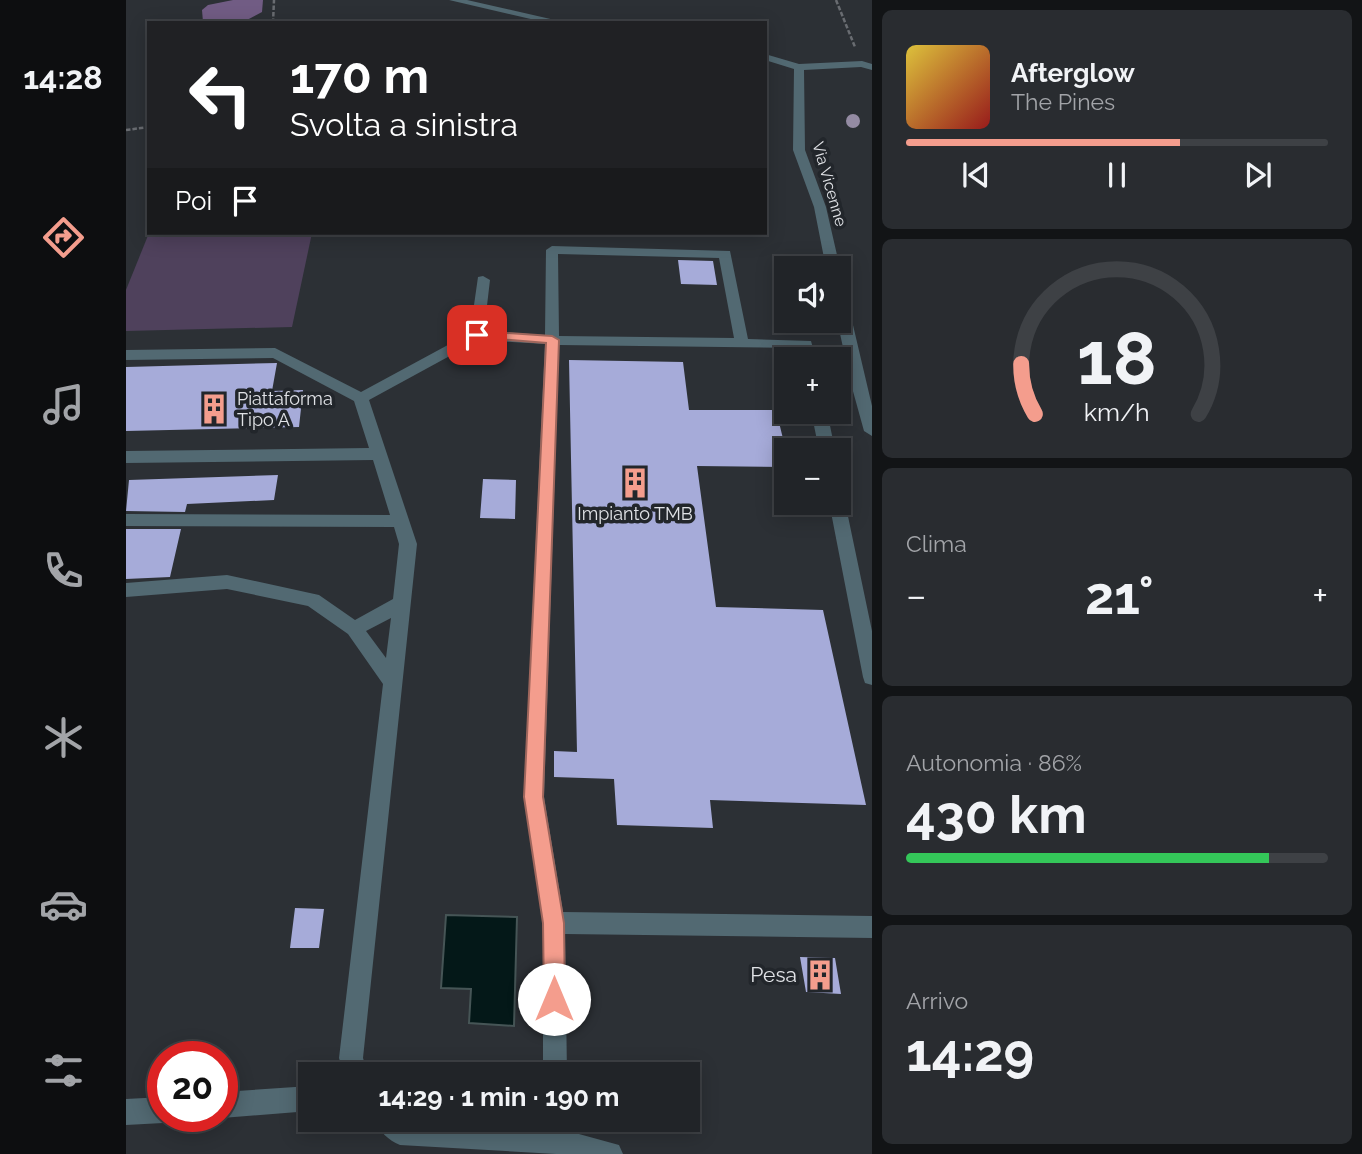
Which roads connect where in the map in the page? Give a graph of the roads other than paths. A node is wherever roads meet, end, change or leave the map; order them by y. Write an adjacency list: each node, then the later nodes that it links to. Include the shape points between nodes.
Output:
1 (454, 0): 2 (street)
2 (554, 21)
3 (767, 58): 5 (street)
4 (867, 66): 5 (street)
5 (799, 67): 6 (street, Via Vicenne, via 799,150 820,207)
6 (830, 256)
7 (483, 280): 9 (street)
8 (847, 333): 15 (street)
9 (477, 335): 10 (street); 14 (street)
10 (552, 340): 11 (street); 11 (street, via 552,250 725,254); 26 (street, via 534,797)
11 (742, 343): 12 (street)
12 (807, 347)
13 (126, 355): 14 (street, via 275,353)
14 (361, 398): 16 (street)
15 (872, 432)
16 (379, 454): 17 (street); 20 (street)
17 (126, 457)
18 (841, 515): 24 (street)
19 (126, 520): 20 (street)
20 (401, 521): 22 (street, via 408,544)
21 (126, 590): 23 (street, via 227,582 313,600)
22 (402, 603): 23 (street); 25 (street)
23 (354, 629): 25 (street)
24 (872, 677)
25 (393, 683): 28 (street)
26 (554, 923): 27 (street); 29 (street)
27 (872, 927)
28 (352, 1062)
29 (555, 1062)
30 (298, 1099): 31 (street)
31 (238, 1104)
32 (147, 1111): 33 (street)
33 (126, 1112)
34 (557, 1132): 35 (street)
35 (610, 1154)

